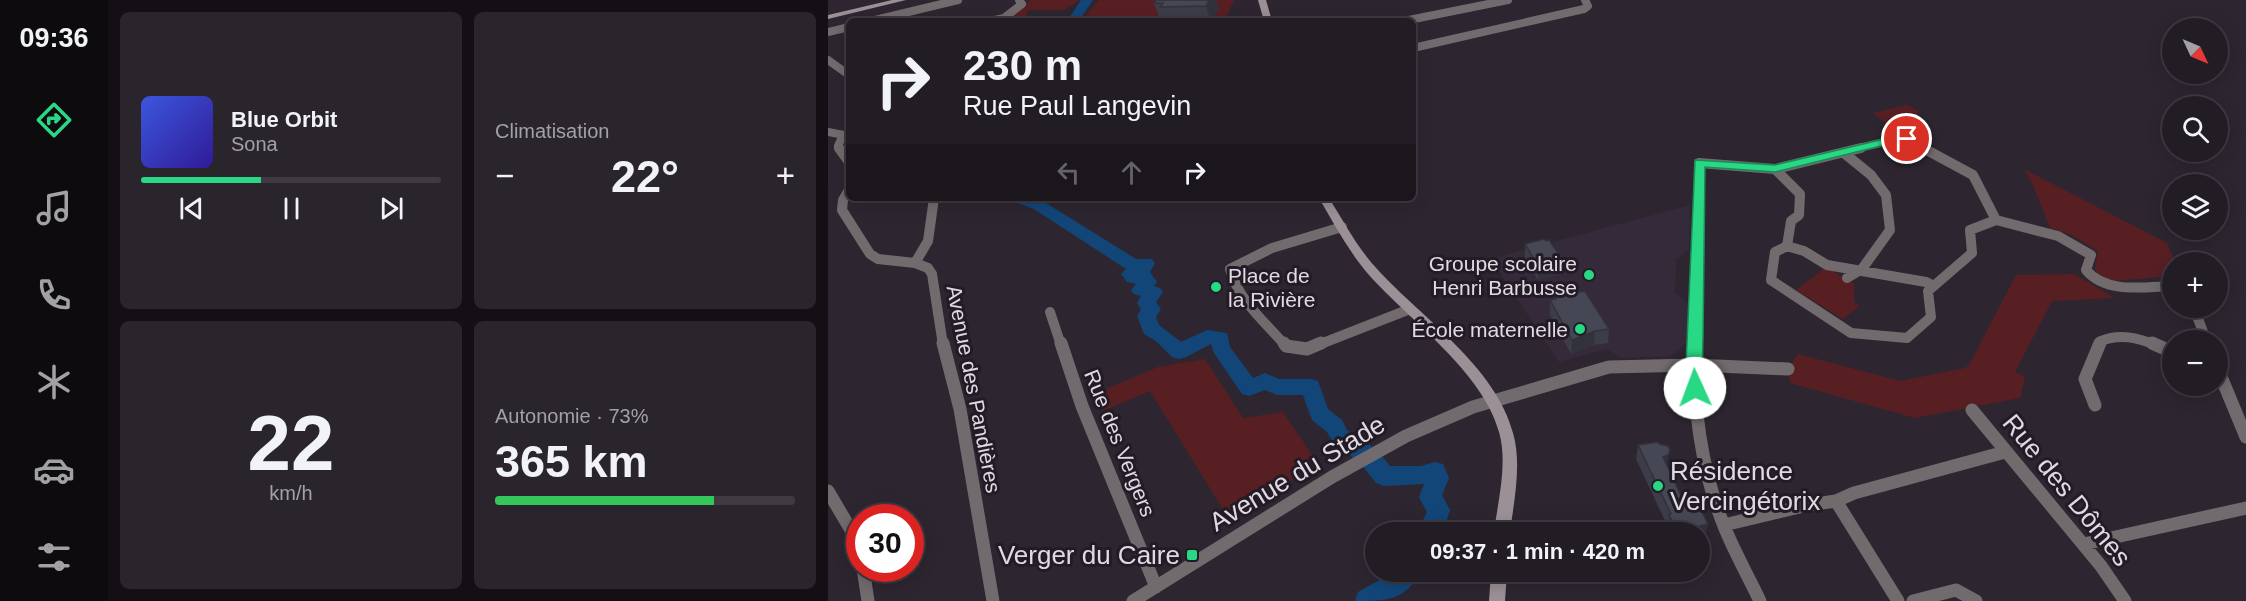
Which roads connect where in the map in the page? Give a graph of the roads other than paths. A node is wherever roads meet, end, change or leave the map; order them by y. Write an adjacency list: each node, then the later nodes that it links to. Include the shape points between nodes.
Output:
1 (902, 0): 7 (main road)
2 (958, 0): 8 (street)
3 (1262, 0): 10 (main road)
4 (1508, 0): 11 (street)
5 (1585, 0): 14 (street, via 1588,6 1584,9)
6 (1020, 2): 9 (street)
7 (828, 17)
8 (883, 18)
9 (1006, 18)
10 (1267, 18)
11 (1416, 19)
12 (846, 28): 13 (street)
13 (828, 32)
14 (1416, 47)
15 (828, 60): 16 (street)
16 (846, 73)
17 (828, 132): 18 (street)
18 (846, 135): 20 (street, via 838,146)
19 (1844, 153): 21 (street); 25 (street, via 1897,139 1915,142 1973,175); 29 (street, via 1871,175 1886,195 1890,230)
20 (846, 158)
21 (1775, 169): 27 (street, via 1800,194 1799,215 1791,221); 36 (street, via 1699,163)
22 (846, 195): 28 (street, via 842,210 870,254 878,259)
23 (934, 201): 28 (street, via 929,240 924,254)
24 (1325, 201): 26 (main road)
25 (1996, 220): 31 (street, via 1970,230 1972,253); 32 (street, via 2072,240 2091,255 2086,270 2089,275 2108,285)
26 (1342, 227): 33 (main road, via 1371,270); 33 (street, via 1272,248 1230,269 1231,276 1286,346 1295,349 1307,350)
27 (1787, 246): 29 (street, via 1827,265); 31 (street, via 1775,252 1771,280 1851,333 1907,338 1931,317 1928,291)
28 (915, 262): 55 (street, Avenue des Pandières, via 932,274)
29 (1862, 269): 30 (street); 31 (street)
30 (1847, 278)
31 (1934, 286)
32 (2162, 286)
33 (1410, 309): 39 (main road)
34 (1050, 312): 53 (street, Rue des Vergers, via 1082,406)
35 (2162, 347): 40 (street, via 2141,338 2101,341 2085,379)
36 (1694, 365): 37 (street, Avenue du Stade); 39 (street, Avenue du Stade, via 1609,368); 49 (street, via 1709,474)
37 (1788, 369)
38 (2228, 395): 42 (street)
39 (1492, 401): 47 (main road, via 1506,431 1509,452); 53 (street, Avenue du Stade, via 1442,419 1383,448)
40 (2095, 405)
41 (1972, 410): 43 (street, Rue des Dômes)
42 (2246, 437)
43 (2005, 452): 45 (street); 50 (street, Rue des Dômes)
44 (828, 491): 48 (street)
45 (1836, 501): 49 (street); 59 (street)
46 (2246, 508): 50 (street)
47 (1503, 522)
48 (846, 523)
49 (1724, 525): 58 (street)
50 (2084, 544): 62 (street, Rue des Dômes)
51 (865, 582): 54 (street)
52 (1498, 582): 57 (main road)
53 (1156, 587): 56 (street, Avenue du Stade)
54 (868, 601)
55 (993, 601)
56 (1133, 601)
57 (1497, 601)
58 (1760, 601)
59 (1898, 601)
60 (1913, 601): 61 (street, via 1956,590)
61 (1976, 601)
62 (2125, 601)

